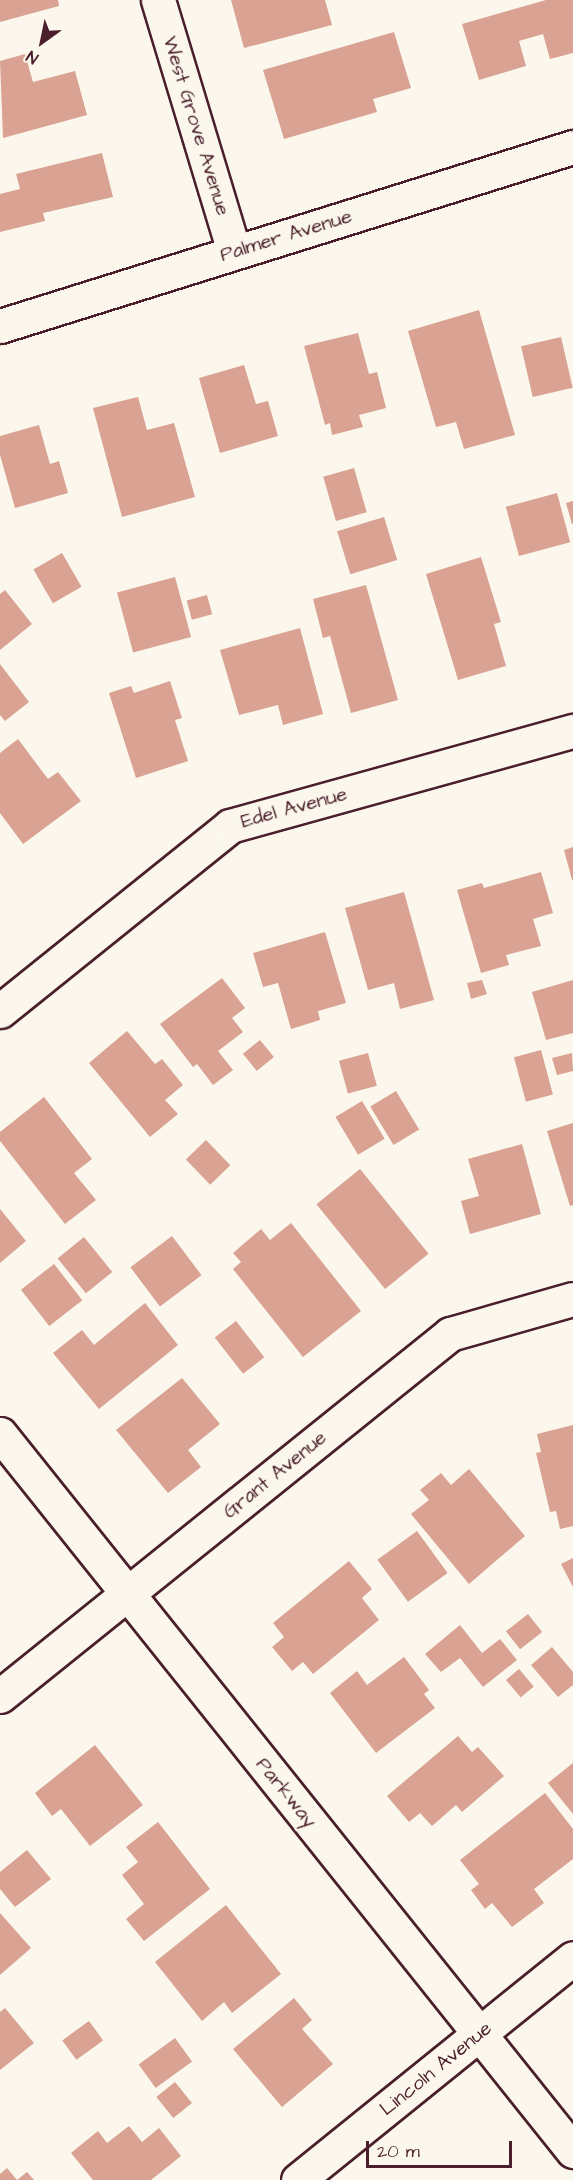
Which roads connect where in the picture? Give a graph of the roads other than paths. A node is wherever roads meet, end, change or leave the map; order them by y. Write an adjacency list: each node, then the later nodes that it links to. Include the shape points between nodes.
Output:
1 (158, 0): 3 (street, West Grove Avenue)
2 (573, 147): 3 (street, Palmer Avenue)
3 (234, 252): 4 (street, Palmer Avenue)
4 (0, 326)
5 (573, 731): 6 (street, Edel Avenue, via 230,826)
6 (0, 1011)
7 (573, 1299): 9 (street, Grant Avenue, via 450,1334)
8 (0, 1434): 9 (street, Parkway)
9 (128, 1594): 10 (street, Grant Avenue); 12 (street, Parkway)
10 (0, 1696)
11 (573, 1958): 12 (street, Lincoln Avenue)
12 (479, 2034): 13 (street, Parkway); 14 (street, Lincoln Avenue)
13 (573, 2151)
14 (298, 2180)

